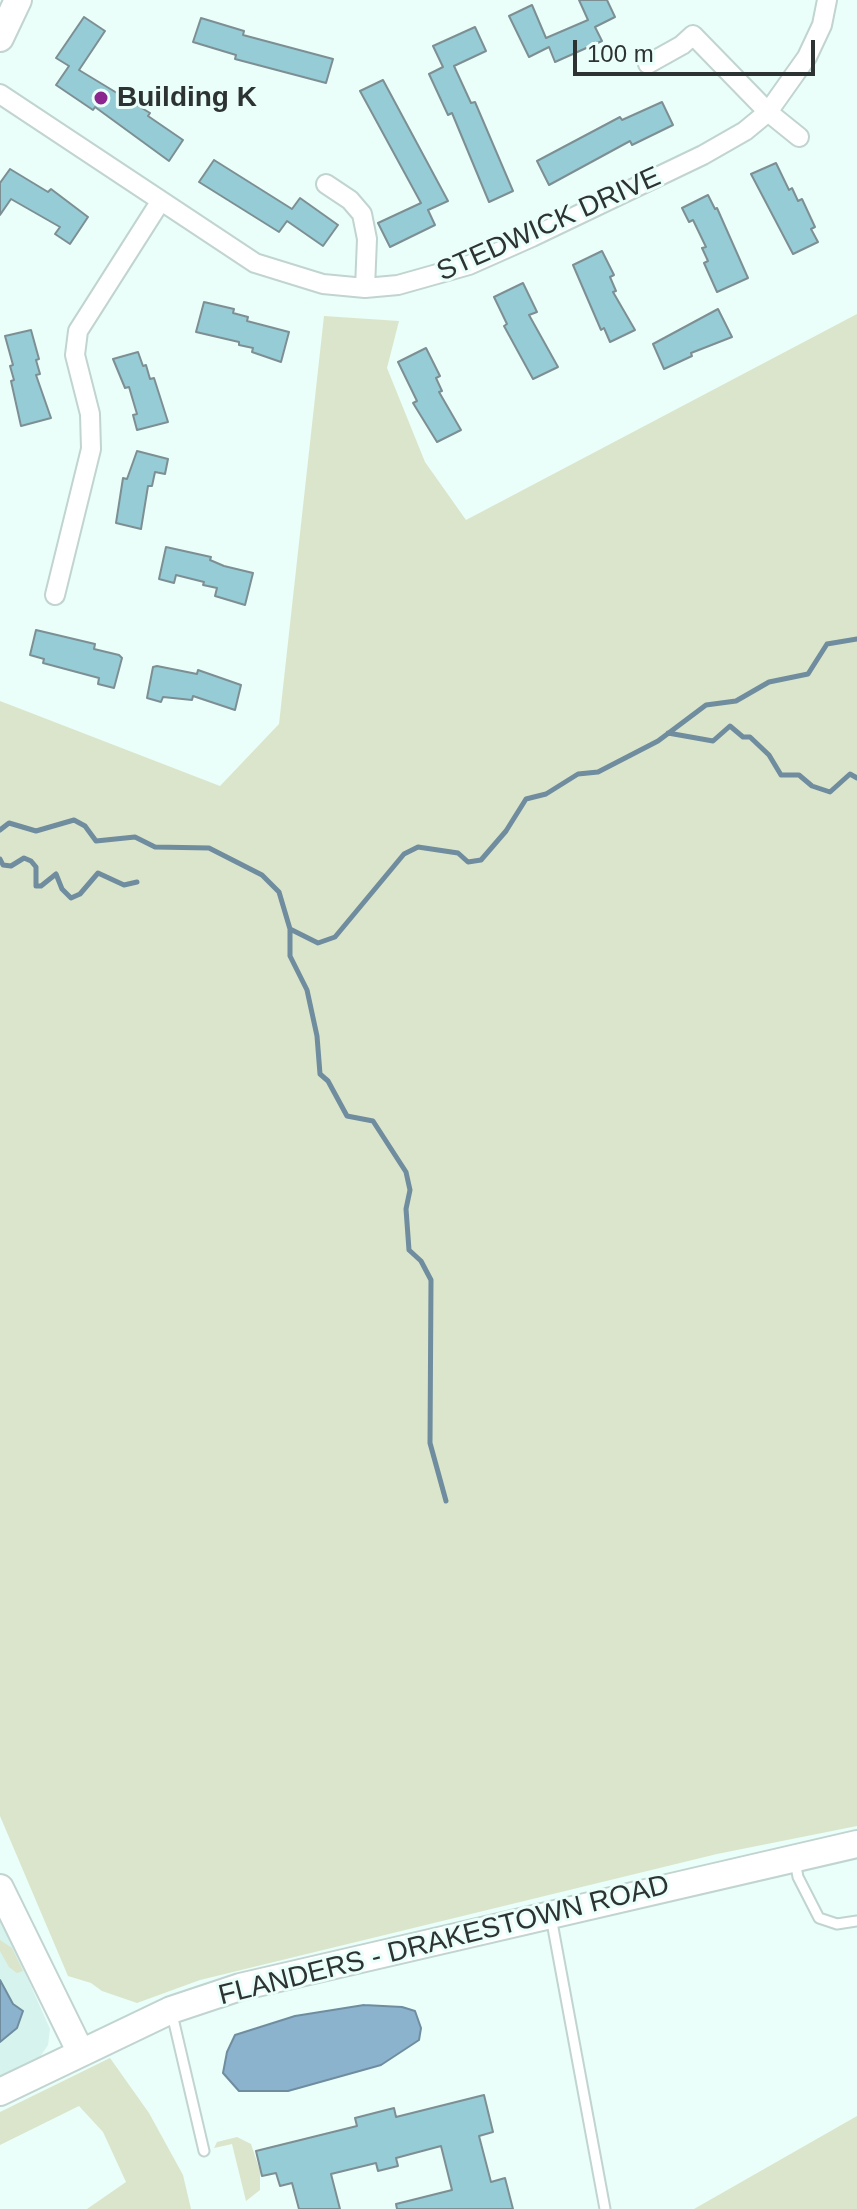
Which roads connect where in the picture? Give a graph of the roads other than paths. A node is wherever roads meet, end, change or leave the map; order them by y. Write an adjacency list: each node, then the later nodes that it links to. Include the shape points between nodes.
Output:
1 (18, 0): 3 (street)
2 (827, 0): 6 (street, STEDWICK DRIVE, via 807,57)
3 (0, 38)
4 (648, 64): 6 (street, via 693,35)
5 (0, 94): 9 (street, STEDWICK DRIVE)
6 (768, 112): 7 (street); 10 (street, STEDWICK DRIVE, via 703,155 469,265 427,279)
7 (799, 137)
8 (326, 184): 10 (street, via 362,214)
9 (160, 202): 10 (street, STEDWICK DRIVE, via 271,270); 11 (street, via 78,331 75,355 90,414 91,449)
10 (365, 288)
11 (55, 595)
12 (857, 1844): 13 (street, FLANDERS - DRAKESTOWN ROAD)
13 (795, 1858): 15 (street, FLANDERS - DRAKESTOWN ROAD); 17 (lane, via 798,1877 819,1918 837,1924)
14 (0, 1888): 16 (street)
15 (550, 1914): 18 (street, FLANDERS - DRAKESTOWN ROAD, via 288,1973); 22 (lane)
16 (6, 1918): 19 (street)
17 (857, 1921)
18 (171, 2010): 19 (street, FLANDERS - DRAKESTOWN ROAD); 21 (lane)
19 (80, 2051): 20 (street, FLANDERS - DRAKESTOWN ROAD)
20 (0, 2092)
21 (204, 2151)
22 (605, 2209)

